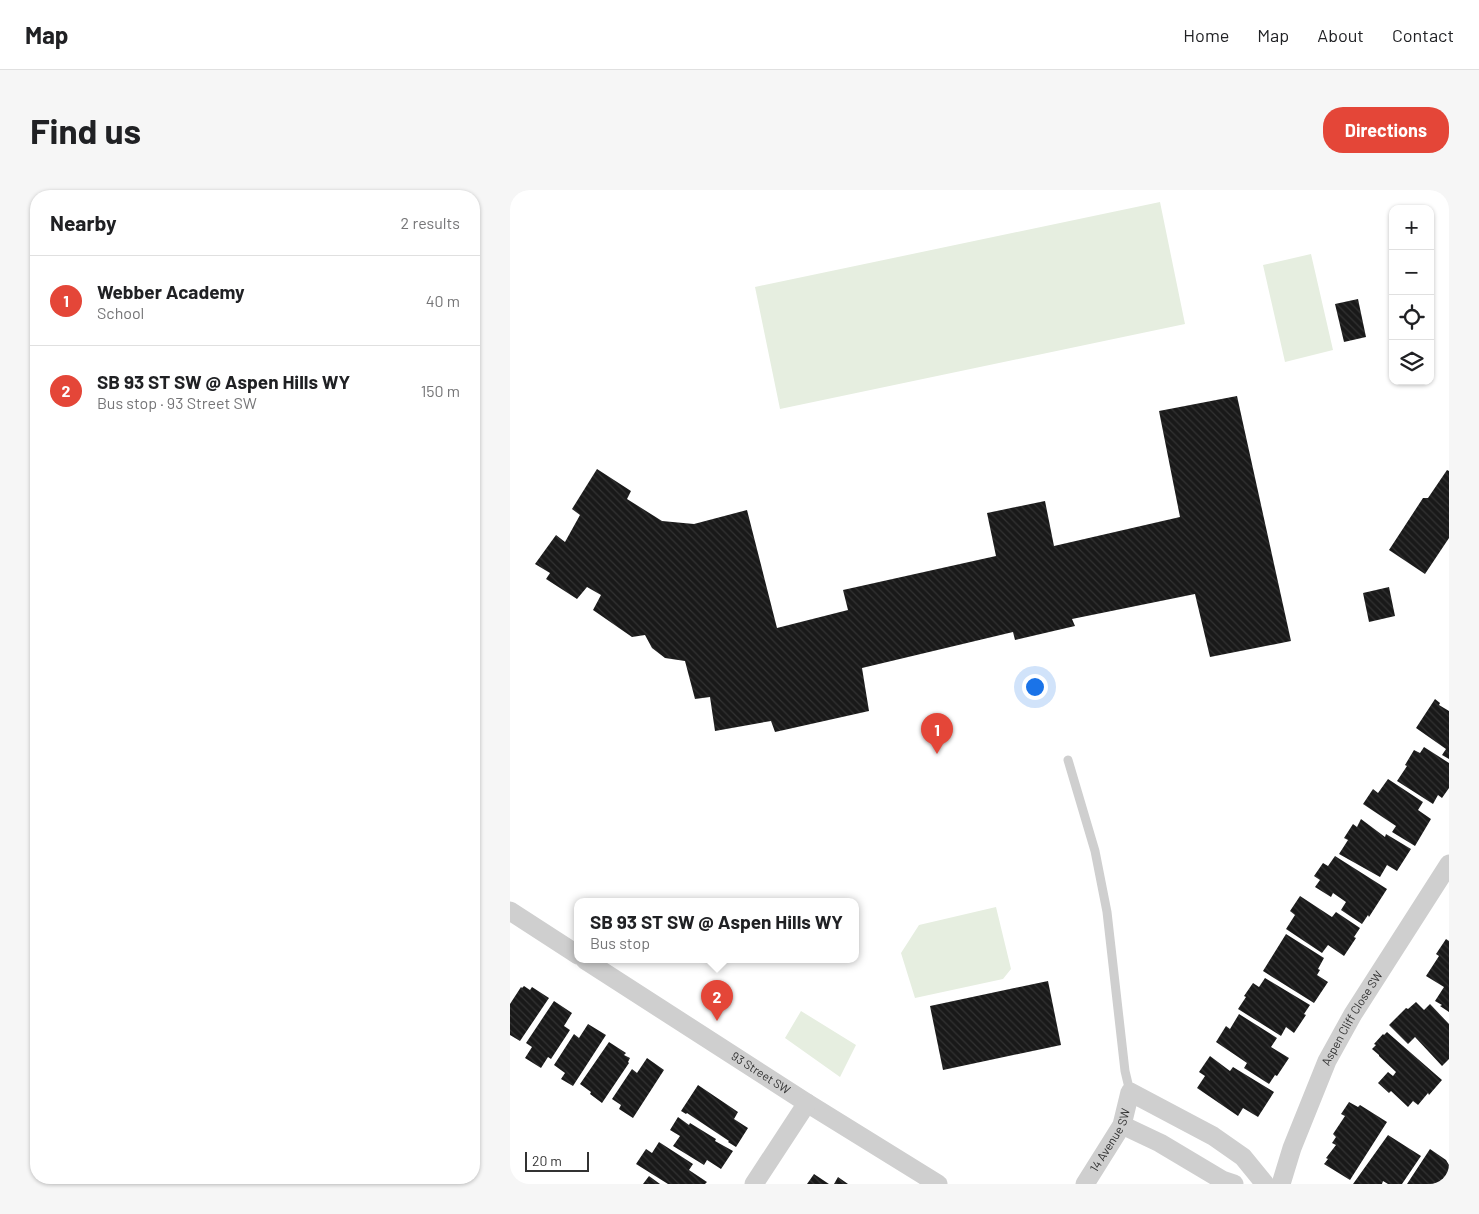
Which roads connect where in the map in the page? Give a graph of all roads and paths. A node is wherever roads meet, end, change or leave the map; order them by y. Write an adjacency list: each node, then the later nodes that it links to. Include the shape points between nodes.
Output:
1 (1068, 760): 6 (lane, via 1095,852 1108,912)
2 (1449, 864): 14 (street, Aspen Cliff Close SW, via 1353,1014 1327,1061)
3 (510, 911): 4 (street)
4 (574, 952)
5 (590, 963): 7 (street, 93 Street SW)
6 (1130, 1092): 8 (street, 14 Avenue SW); 13 (street, via 1213,1136 1243,1157)
7 (807, 1103): 9 (street); 10 (street, 93 Street SW)
8 (1122, 1125): 11 (street, 14 Avenue SW); 12 (street)
9 (754, 1184)
10 (938, 1184)
11 (1086, 1184)
12 (1234, 1184)
13 (1265, 1184)
14 (1281, 1184)

